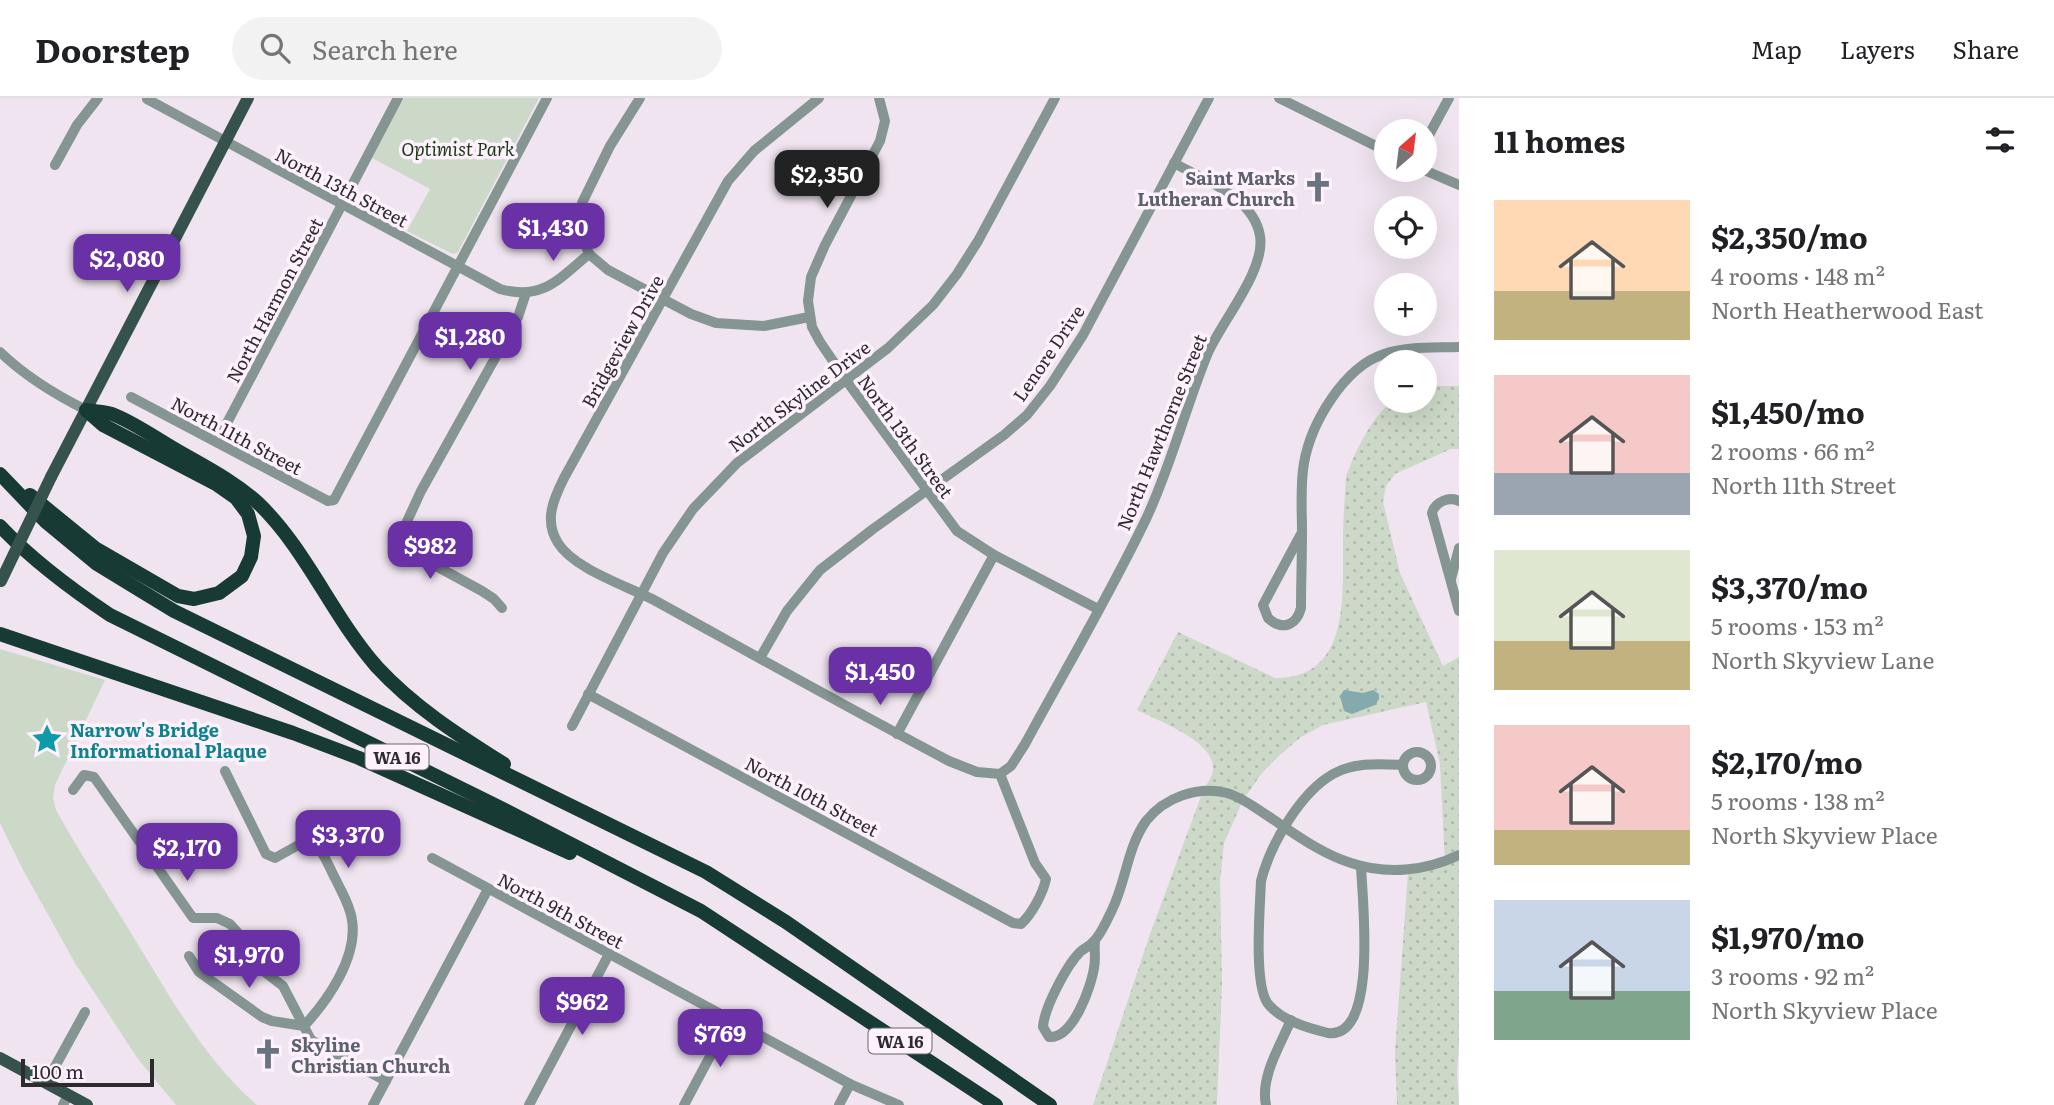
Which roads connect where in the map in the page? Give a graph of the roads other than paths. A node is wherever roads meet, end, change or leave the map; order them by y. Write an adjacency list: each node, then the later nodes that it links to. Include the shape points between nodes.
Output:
1 (98, 98): 17 (street)
2 (248, 98): 14 (main road)
3 (398, 98): 20 (street, North Harmon Street)
4 (547, 98): 22 (street)
5 (640, 98): 21 (street, via 582,203 579,228)
6 (819, 98): 24 (street, Bridgeview Drive, via 733,173)
7 (879, 98): 25 (street, via 885,121 882,136 816,264 809,287)
8 (1055, 98): 28 (street, North Skyline Drive, via 978,241 950,283 903,336)
9 (1209, 98): 16 (street, Lenore Drive)
10 (1279, 98): 15 (street)
11 (1449, 98): 13 (street)
12 (147, 99): 14 (street, North 13th Street)
13 (1437, 120)
14 (225, 141): 20 (street, North 13th Street); 30 (main road)
15 (1374, 145)
16 (1174, 163): 33 (street, Lenore Drive, via 1083,335 1050,386 1004,435); 43 (street, North Hawthorne Street, via 1242,204 1257,224 1261,251 1208,354 1146,518)
17 (55, 165)
18 (1437, 176): 19 (street)
19 (1459, 185)
20 (342, 204): 22 (street, North 13th Street); 31 (street, North Harmon Street)
21 (589, 254): 23 (street, via 552,284); 24 (street, via 608,270)
22 (457, 267): 23 (street, North 13th Street, via 500,289); 31 (street, North 11th Street, via 334,500 328,501)
23 (526, 293): 42 (street, via 522,309 398,541)
24 (664, 298): 25 (street, via 691,314 726,325 764,326); 41 (street, Bridgeview Drive, via 555,495 550,517 557,542 571,557)
25 (809, 317): 28 (street, North 13th Street)
26 (1459, 347): 36 (street, via 1381,355 1366,361 1343,383 1306,453)
27 (0, 352): 30 (street, via 51,393)
28 (846, 380): 33 (street, North 13th Street); 41 (street, North Skyline Drive, via 770,436 716,484 673,537)
29 (131, 397): 31 (street, North 11th Street)
30 (86, 410): 32 (highway, via 103,425 236,498 248,514 254,536 242,576 219,593 194,599 178,596 95,548); 40 (main road, bridge); 54 (highway, via 112,414 238,486 275,521 353,638 403,693 453,733)
31 (217, 442)
32 (0, 472): 54 (highway, WA 16, via 44,521 97,564 173,611)
33 (927, 491): 38 (street, North 13th Street, via 957,531); 46 (street, Lenore Drive, via 813,577)
34 (1459, 501): 39 (street, via 1445,501 1432,513)
35 (0, 526): 63 (highway, WA 16, via 23,551 110,615 657,887 740,934)
36 (1302, 533): 36 (street, via 1263,605 1268,618 1280,625 1295,621 1301,608)
37 (1459, 548): 39 (street)
38 (994, 555): 43 (street, North 13th Street); 49 (street)
39 (1451, 579): 44 (street)
40 (1, 582)
41 (641, 593): 46 (street); 47 (street, North Skyline Drive)
42 (502, 608)
43 (1098, 609): 52 (street, North Hawthorne Street, via 1025,744)
44 (1459, 611)
45 (0, 634): 63 (highway, via 293,733 408,778 661,896)
46 (760, 658): 49 (street)
47 (588, 694): 48 (street, North Skyline Drive); 52 (street, North 10th Street, via 1021,924 1045,879)
48 (572, 726)
49 (897, 734): 52 (street, via 969,770)
50 (1403, 765): 55 (street, via 1361,765 1333,774 1302,802)
51 (225, 771): 67 (street, via 266,854 275,858 302,843 314,842 350,912 353,930 347,958)
52 (1000, 774)
53 (73, 790): 67 (street, via 83,776 94,777 193,918 220,919 237,931 260,967 283,986)
54 (574, 807): 80 (highway, WA 16, via 706,872 786,922)
55 (1285, 827): 58 (street, via 1319,850); 60 (street, via 1226,793 1194,792 1164,804 1140,832 1115,904); 66 (street, via 1261,881 1260,973 1265,999)
56 (1459, 855): 58 (street, via 1439,865 1407,870)
57 (432, 858): 59 (street, North 9th Street)
58 (1361, 866): 66 (street, via 1364,974 1355,1013 1346,1028 1333,1034)
59 (488, 889): 61 (street, North 9th Street); 69 (street)
60 (1095, 941): 60 (street, via 1075,958 1049,1007 1043,1027 1049,1037 1066,1030 1080,1009 1093,974)
61 (609, 954): 65 (street, North 9th Street); 75 (street)
62 (189, 956): 67 (street, via 199,972 262,1017)
63 (803, 978): 79 (highway, WA 16)
64 (85, 1012): 70 (street)
65 (730, 1019): 71 (street, North 9th Street); 76 (street)
66 (1291, 1020): 81 (street, via 1264,1089)
67 (304, 1026): 69 (street, via 311,1040)
68 (0, 1058): 70 (main road)
69 (386, 1081): 74 (street)
70 (46, 1083): 72 (main road)
71 (850, 1084): 77 (street); 78 (street, North 9th Street)
72 (66, 1100): 73 (main road)
73 (87, 1105)
74 (373, 1105)
75 (528, 1105)
76 (684, 1105)
77 (839, 1105)
78 (899, 1105)
79 (996, 1105)
80 (1050, 1105)
81 (1266, 1105)

